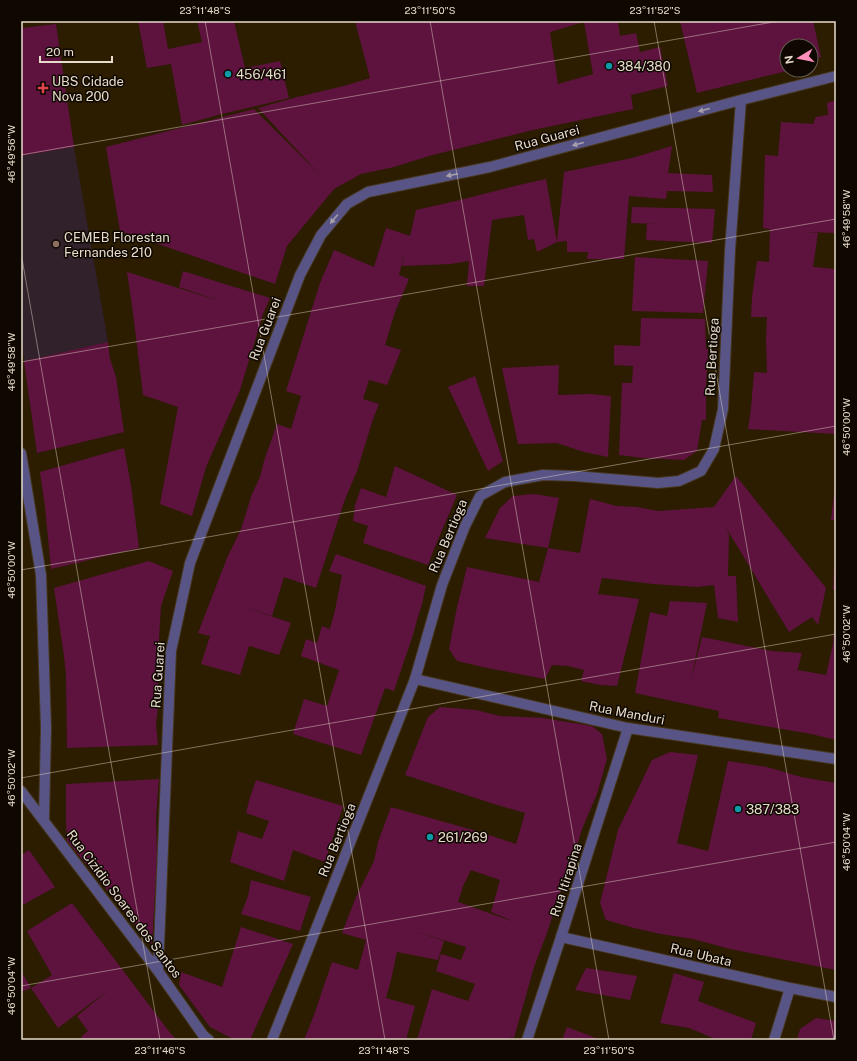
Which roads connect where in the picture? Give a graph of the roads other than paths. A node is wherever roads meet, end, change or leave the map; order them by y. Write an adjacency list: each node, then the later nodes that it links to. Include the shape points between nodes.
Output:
1 (836, 76): 2 (street, Rua Guarei)
2 (741, 100): 4 (street, Rua Bertioga, via 730,250 723,409 714,449 701,471 679,481 658,483 543,475 505,482 480,496 465,526 442,585); 10 (street, Rua Guarei, one-way to 10, via 490,167 368,192 347,204 321,235 300,275 190,563 171,651)
3 (21, 453): 8 (street, via 41,575 46,728)
4 (415, 679): 5 (street, Rua Manduri); 14 (street, Rua Bertioga)
5 (628, 728): 6 (street, Rua Manduri); 9 (street, Rua Itirapina)
6 (836, 759)
7 (21, 791): 8 (street, Rua Cizídio Soares dos Santos)
8 (44, 820): 10 (street, Rua Cizídio Soares dos Santos)
9 (561, 937): 11 (street, Rua Ubata); 15 (street, Rua Itirapina)
10 (158, 971): 13 (street, Rua Cizídio Soares dos Santos)
11 (790, 988): 12 (street, Rua Ubata); 16 (street)
12 (836, 997)
13 (206, 1037)
14 (272, 1040)
15 (527, 1040)
16 (774, 1040)

